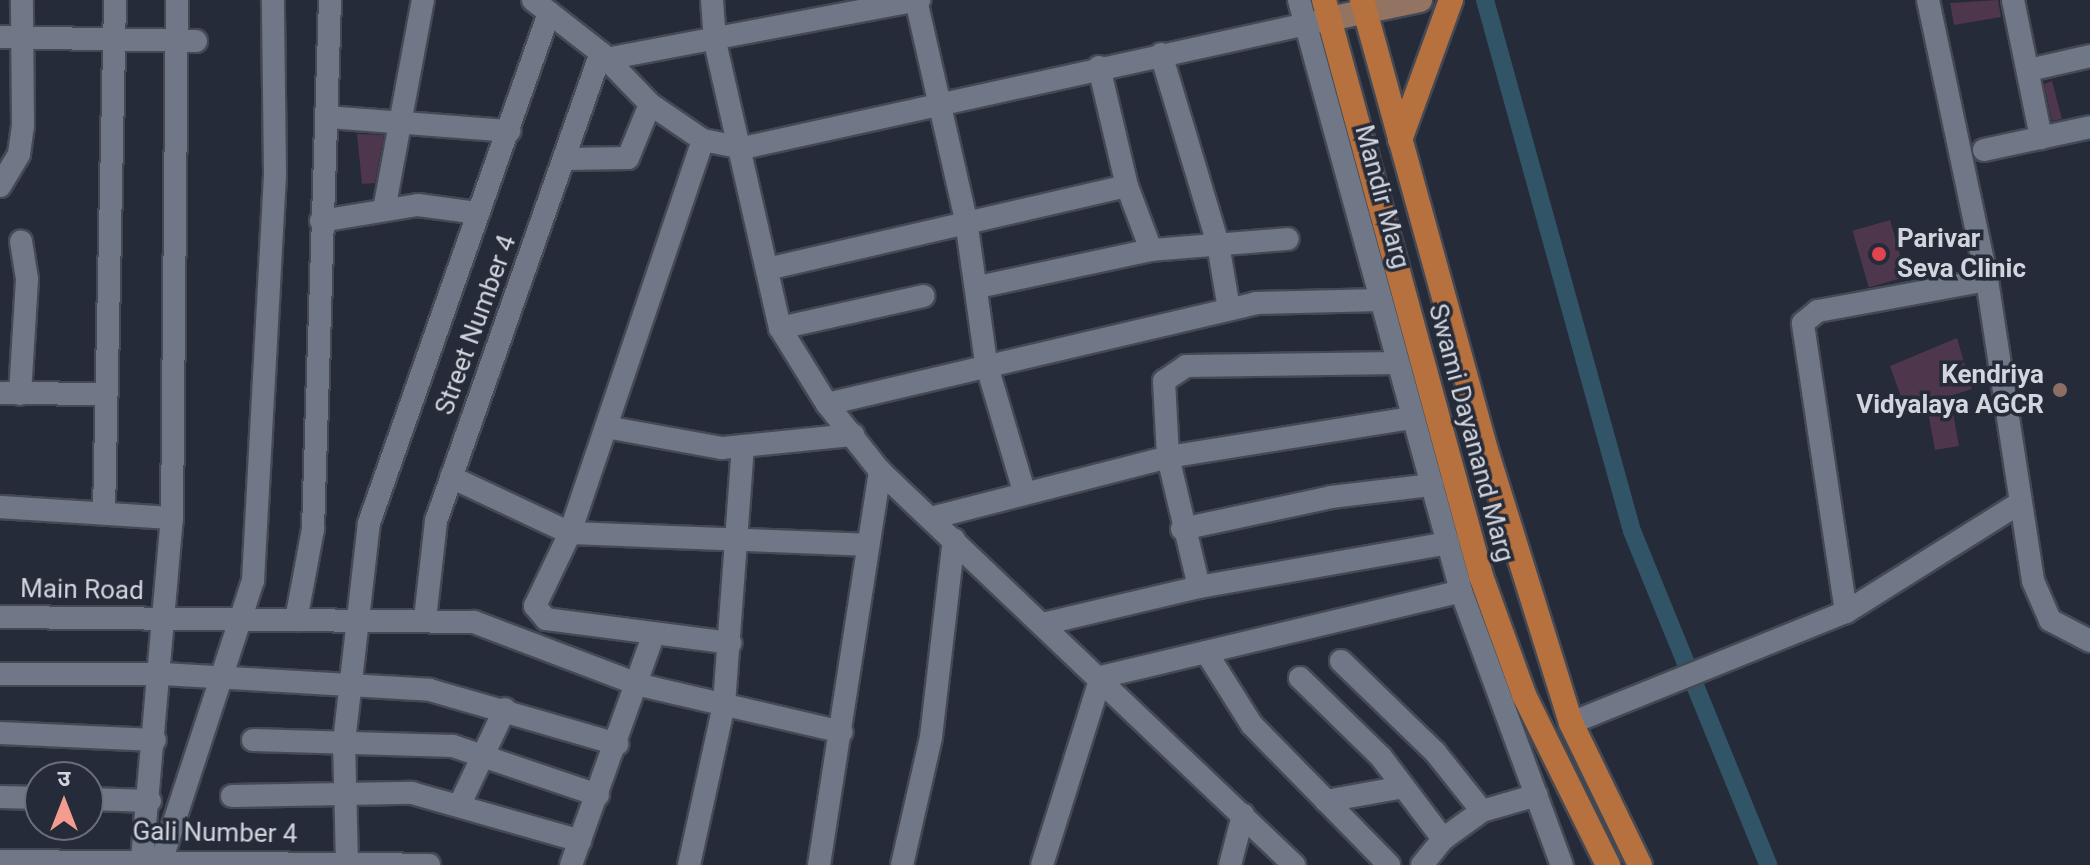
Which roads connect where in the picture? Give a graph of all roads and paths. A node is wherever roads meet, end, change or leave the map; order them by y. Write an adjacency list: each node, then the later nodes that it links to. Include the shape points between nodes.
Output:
1 (22, 0): 18 (street)
2 (115, 0): 19 (street)
3 (177, 0): 20 (street)
4 (273, 0): 86 (street, via 268,369 253,581)
5 (330, 0): 29 (street)
6 (423, 0): 30 (street)
7 (712, 0): 21 (street)
8 (918, 0): 21 (street); 27 (street)
9 (1299, 0): 16 (street, Mandir Marg)
10 (1420, 0): 14 (main road)
11 (1451, 0): 35 (main road)
12 (1928, 0): 50 (street)
13 (2013, 0): 26 (street)
14 (1363, 6): 16 (main road); 35 (main road, Swami Dayanand Marg)
15 (541, 7): 23 (street); 32 (street)
16 (1319, 15): 22 (street); 53 (street, Mandir Marg); 142 (main road, Swami Dayanand Marg, via 1481,576 1524,695)
17 (0, 37): 18 (street)
18 (24, 37): 19 (street); 39 (street, via 19,154)
19 (114, 39): 20 (street); 59 (street)
20 (188, 41): 73 (street)
21 (715, 42): 23 (street); 36 (street)
22 (1161, 54): 25 (street); 47 (street)
23 (604, 56): 28 (street); 38 (street, Street Number 4)
24 (2090, 56): 26 (street)
25 (1099, 67): 27 (street); 40 (street)
26 (2029, 70): 33 (street)
27 (940, 103): 36 (street); 43 (street)
28 (650, 104): 34 (street); 38 (street, via 628,158)
29 (327, 117): 30 (street); 44 (street)
30 (400, 122): 32 (street); 41 (street)
31 (2090, 127): 33 (street)
32 (509, 131): 42 (street)
33 (2041, 138): 37 (street)
34 (703, 140): 36 (street); 62 (street)
35 (1400, 140): 105 (main road, Swami Dayanand Marg)
36 (743, 148): 49 (street)
37 (1984, 150)
38 (566, 159): 67 (street, Street Number 4)
39 (0, 186)
40 (1127, 186): 43 (street); 48 (street)
41 (384, 210): 42 (street, via 418,205); 44 (street)
42 (478, 213): 87 (street, via 374,508)
43 (966, 220): 49 (street); 51 (street)
44 (321, 221): 89 (street, via 313,529)
45 (1288, 239): 47 (street)
46 (21, 241): 58 (street, via 27,279)
47 (1218, 244): 48 (street); 54 (street)
48 (1151, 250): 51 (street)
49 (767, 269): 55 (street)
50 (1987, 280): 70 (street); 83 (street, via 1818,311 1803,323)
51 (978, 287): 56 (street)
52 (923, 296): 55 (street)
53 (1381, 300): 54 (street); 57 (street, Mandir Marg)
54 (1229, 309): 56 (street)
55 (780, 328): 60 (street)
56 (986, 363): 60 (street); 69 (street)
57 (1398, 363): 61 (street, Mandir Marg); 65 (street, via 1186,366 1164,381)
58 (10, 394): 59 (street)
59 (106, 394): 72 (street)
60 (827, 404): 63 (street)
61 (1412, 418): 65 (street); 68 (street, Mandir Marg)
62 (606, 427): 64 (street); 76 (street)
63 (853, 435): 64 (street); 66 (street)
64 (743, 448): 78 (street)
65 (1168, 457): 69 (street); 75 (street)
66 (880, 471): 74 (street); 80 (street)
67 (451, 477): 76 (street); 88 (street, Street Number 4, via 430,550)
68 (1432, 485): 75 (street, via 1331,497); 79 (street, Mandir Marg)
69 (1024, 491): 74 (street)
70 (2018, 504): 83 (street); 92 (street, via 2042,607 2062,632)
71 (0, 507): 72 (street)
72 (104, 513): 73 (street)
73 (172, 518): 85 (street)
74 (931, 518): 77 (street)
75 (1182, 529): 81 (street)
76 (570, 533): 78 (street); 91 (street, via 536,602 538,613)
77 (954, 539): 90 (street); 135 (street, via 931,737)
78 (741, 542): 80 (street); 93 (street)
79 (1448, 543): 81 (street); 82 (street, Mandir Marg)
80 (867, 545): 106 (street)
81 (1199, 587): 90 (street)
82 (1461, 591): 94 (street); 115 (street, Mandir Marg)
83 (1846, 612): 105 (street)
84 (0, 617): 85 (street, Main Road)
85 (164, 619): 86 (street, Main Road); 97 (street)
86 (242, 619): 89 (street, Main Road); 98 (street)
87 (356, 619): 88 (street, Main Road); 89 (street, Main Road); 101 (street)
88 (425, 619): 102 (street, Main Road, via 474,622)
89 (296, 620)
90 (1047, 623): 99 (street)
91 (654, 633): 93 (street); 102 (street)
92 (2090, 641)
93 (730, 643): 103 (street)
94 (1206, 652): 99 (street); 122 (street, via 1252,725)
95 (1341, 661): 124 (street, via 1435,752)
96 (0, 674): 97 (street)
97 (163, 674): 98 (street); 108 (street)
98 (219, 677): 101 (street); 129 (street)
99 (1101, 677): 125 (street); 136 (street)
100 (1300, 678): 113 (street)
101 (351, 683): 104 (street, via 449,693); 110 (street)
102 (640, 685): 103 (street, Main Road); 111 (street)
103 (724, 704): 106 (street, Main Road); 133 (street)
104 (505, 709): 111 (street); 112 (street)
105 (1571, 723): 143 (main road, Swami Dayanand Marg)
106 (842, 732): 134 (street)
107 (0, 733): 108 (street)
108 (155, 740): 121 (street)
109 (253, 740): 110 (street)
110 (344, 742): 112 (street, via 421,742); 117 (street)
111 (617, 744): 114 (street)
112 (482, 756): 114 (street); 123 (street)
113 (1403, 787): 122 (street); 126 (street)
114 (598, 795): 127 (street)
115 (1537, 795): 124 (street); 141 (street, Mandir Marg)
116 (232, 796): 117 (street)
117 (345, 796): 123 (street, via 412,793); 130 (street)
118 (0, 797): 119 (street)
119 (24, 798)
120 (104, 800): 121 (street)
121 (150, 801): 129 (street)
122 (1326, 801): 139 (street)
123 (460, 804): 127 (street)
124 (1482, 811): 126 (street)
125 (1243, 815): 137 (street); 138 (street)
126 (1443, 839): 140 (street)
127 (580, 841): 132 (street)
128 (0, 861): 129 (street, Gali Number 4)
129 (154, 862): 130 (street, Gali Number 4)
130 (347, 864): 131 (street, Gali Number 4)
131 (429, 865)
132 (571, 865)
133 (689, 865)
134 (819, 865)
135 (902, 865)
136 (1042, 865)
137 (1230, 865)
138 (1294, 865)
139 (1389, 865)
140 (1422, 865)
141 (1562, 865)
142 (1608, 865)
143 (1640, 865)

